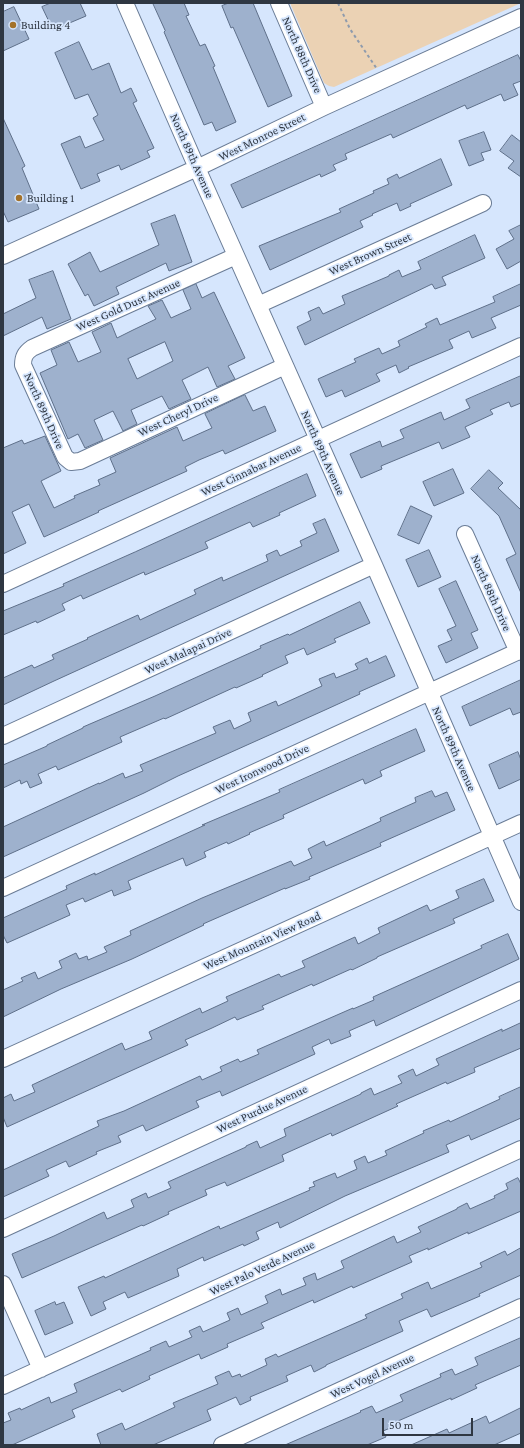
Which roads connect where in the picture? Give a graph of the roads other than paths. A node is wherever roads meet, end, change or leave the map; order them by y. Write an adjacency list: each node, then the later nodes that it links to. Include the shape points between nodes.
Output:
1 (125, 3): 5 (street, North 89th Avenue)
2 (279, 3): 4 (street, North 88th Drive)
3 (521, 16): 4 (street, West Monroe Street)
4 (324, 107): 5 (street, West Monroe Street)
5 (197, 168): 7 (street, West Monroe Street); 8 (street, North 89th Avenue)
6 (483, 203): 9 (street, West Brown Street)
7 (3, 256)
8 (236, 256): 9 (street, North 89th Avenue); 11 (street, West Gold Dust Avenue, via 32,348)
9 (258, 305): 12 (street, North 89th Avenue)
10 (521, 346): 13 (street, West Cinnabar Avenue)
11 (23, 357): 14 (street, North 89th Drive, via 23,365 65,457)
12 (285, 366): 13 (street, North 89th Avenue); 14 (street, West Cheryl Drive, via 80,461)
13 (317, 439): 16 (street, North 89th Avenue); 17 (street, West Cinnabar Avenue)
14 (71, 462)
15 (465, 534): 18 (street, North 88th Drive)
16 (374, 565): 19 (street, North 89th Avenue); 20 (street, West Malapai Drive)
17 (3, 584)
18 (519, 651): 19 (street, West Ironwood Drive)
19 (429, 693): 22 (street, North 89th Avenue); 23 (street, West Ironwood Drive)
20 (3, 736)
21 (521, 823): 22 (street, West Mountain View Road)
22 (492, 837): 24 (street, North 89th Avenue); 26 (street, West Mountain View Road)
23 (3, 888)
24 (521, 902)
25 (521, 990): 28 (street, West Purdue Avenue)
26 (3, 1059)
27 (521, 1149): 31 (street, West Palo Verde Avenue)
28 (3, 1229)
29 (3, 1284): 31 (street)
30 (521, 1307): 33 (street, West Vogel Avenue)
31 (42, 1369): 32 (street, West Palo Verde Avenue)
32 (3, 1386)
33 (222, 1445)

